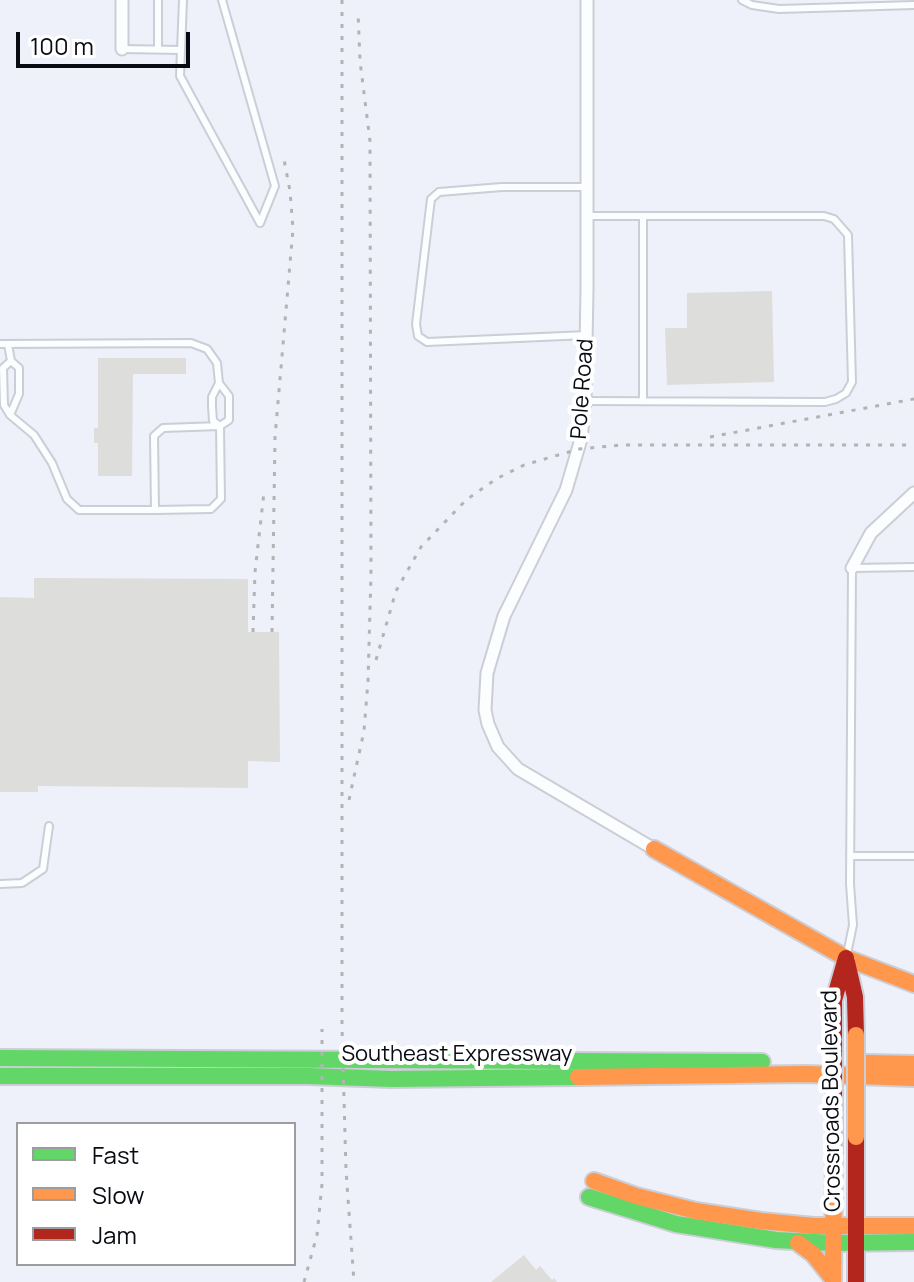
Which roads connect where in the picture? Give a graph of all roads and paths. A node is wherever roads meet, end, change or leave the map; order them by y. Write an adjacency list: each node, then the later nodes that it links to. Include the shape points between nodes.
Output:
1 (122, 0): 11 (street)
2 (158, 0): 12 (lane)
3 (183, 0): 13 (lane)
4 (222, 0): 13 (lane, via 275,186 260,223 180,76)
5 (587, 0): 14 (street, Pole Road)
6 (742, 0): 10 (lane)
7 (789, 0): 10 (lane)
8 (858, 3): 9 (lane); 10 (lane)
9 (914, 5)
10 (789, 9)
11 (122, 49): 12 (lane)
12 (158, 49): 13 (lane)
13 (181, 50)
14 (588, 187): 15 (street, Pole Road); 17 (lane, via 439,192 431,199 416,324 418,336 427,342)
15 (588, 216): 16 (lane); 17 (street, Pole Road)
16 (643, 216): 22 (lane); 22 (lane, via 824,216 841,224 848,235 852,382 846,393 825,402)
17 (587, 335): 21 (street, Pole Road)
18 (4, 344): 19 (lane); 20 (lane, via 191,343 207,349 217,363)
19 (11, 361): 23 (lane, via 3,368 4,405); 23 (lane, via 19,368 19,394)
20 (219, 383): 24 (lane, via 212,407 213,421); 24 (lane, via 229,396 229,420)
21 (585, 401): 22 (lane); 30 (street, Pole Road, via 571,475 508,606 487,673 485,710 503,754 528,776)
22 (643, 401)
23 (10, 415): 26 (lane, via 34,435 67,499 79,510)
24 (220, 426): 26 (lane, via 163,428 154,436); 26 (lane, via 221,499 211,509)
25 (914, 493): 28 (street, via 871,533)
26 (155, 510)
27 (914, 567): 28 (lane)
28 (852, 568): 31 (lane)
29 (49, 826): 33 (lane, via 43,869 22,883)
30 (654, 849): 34 (main road)
31 (850, 856): 32 (lane); 34 (lane, via 853,925)
32 (914, 856)
33 (0, 884)
34 (846, 958): 35 (main road); 40 (main road, Crossroads Boulevard, bridge, via 834,1000); 42 (main road, Crossroads Boulevard, bridge, via 855,997)
35 (914, 984)
36 (0, 1058): 37 (main road, Southeast Expressway)
37 (914, 1064)
38 (0, 1076): 39 (main road, Southeast Expressway)
39 (914, 1078)
40 (833, 1226): 42 (main road); 43 (main road, via 761,1221 592,1189 676,1224); 45 (main road, Crossroads Boulevard)
41 (914, 1226): 42 (main road)
42 (856, 1235): 44 (main road); 45 (main road); 47 (main road, Crossroads Boulevard)
43 (797, 1242): 45 (main road); 46 (main road)
44 (914, 1242)
45 (833, 1243): 46 (main road, Crossroads Boulevard)
46 (833, 1280)
47 (856, 1282)

